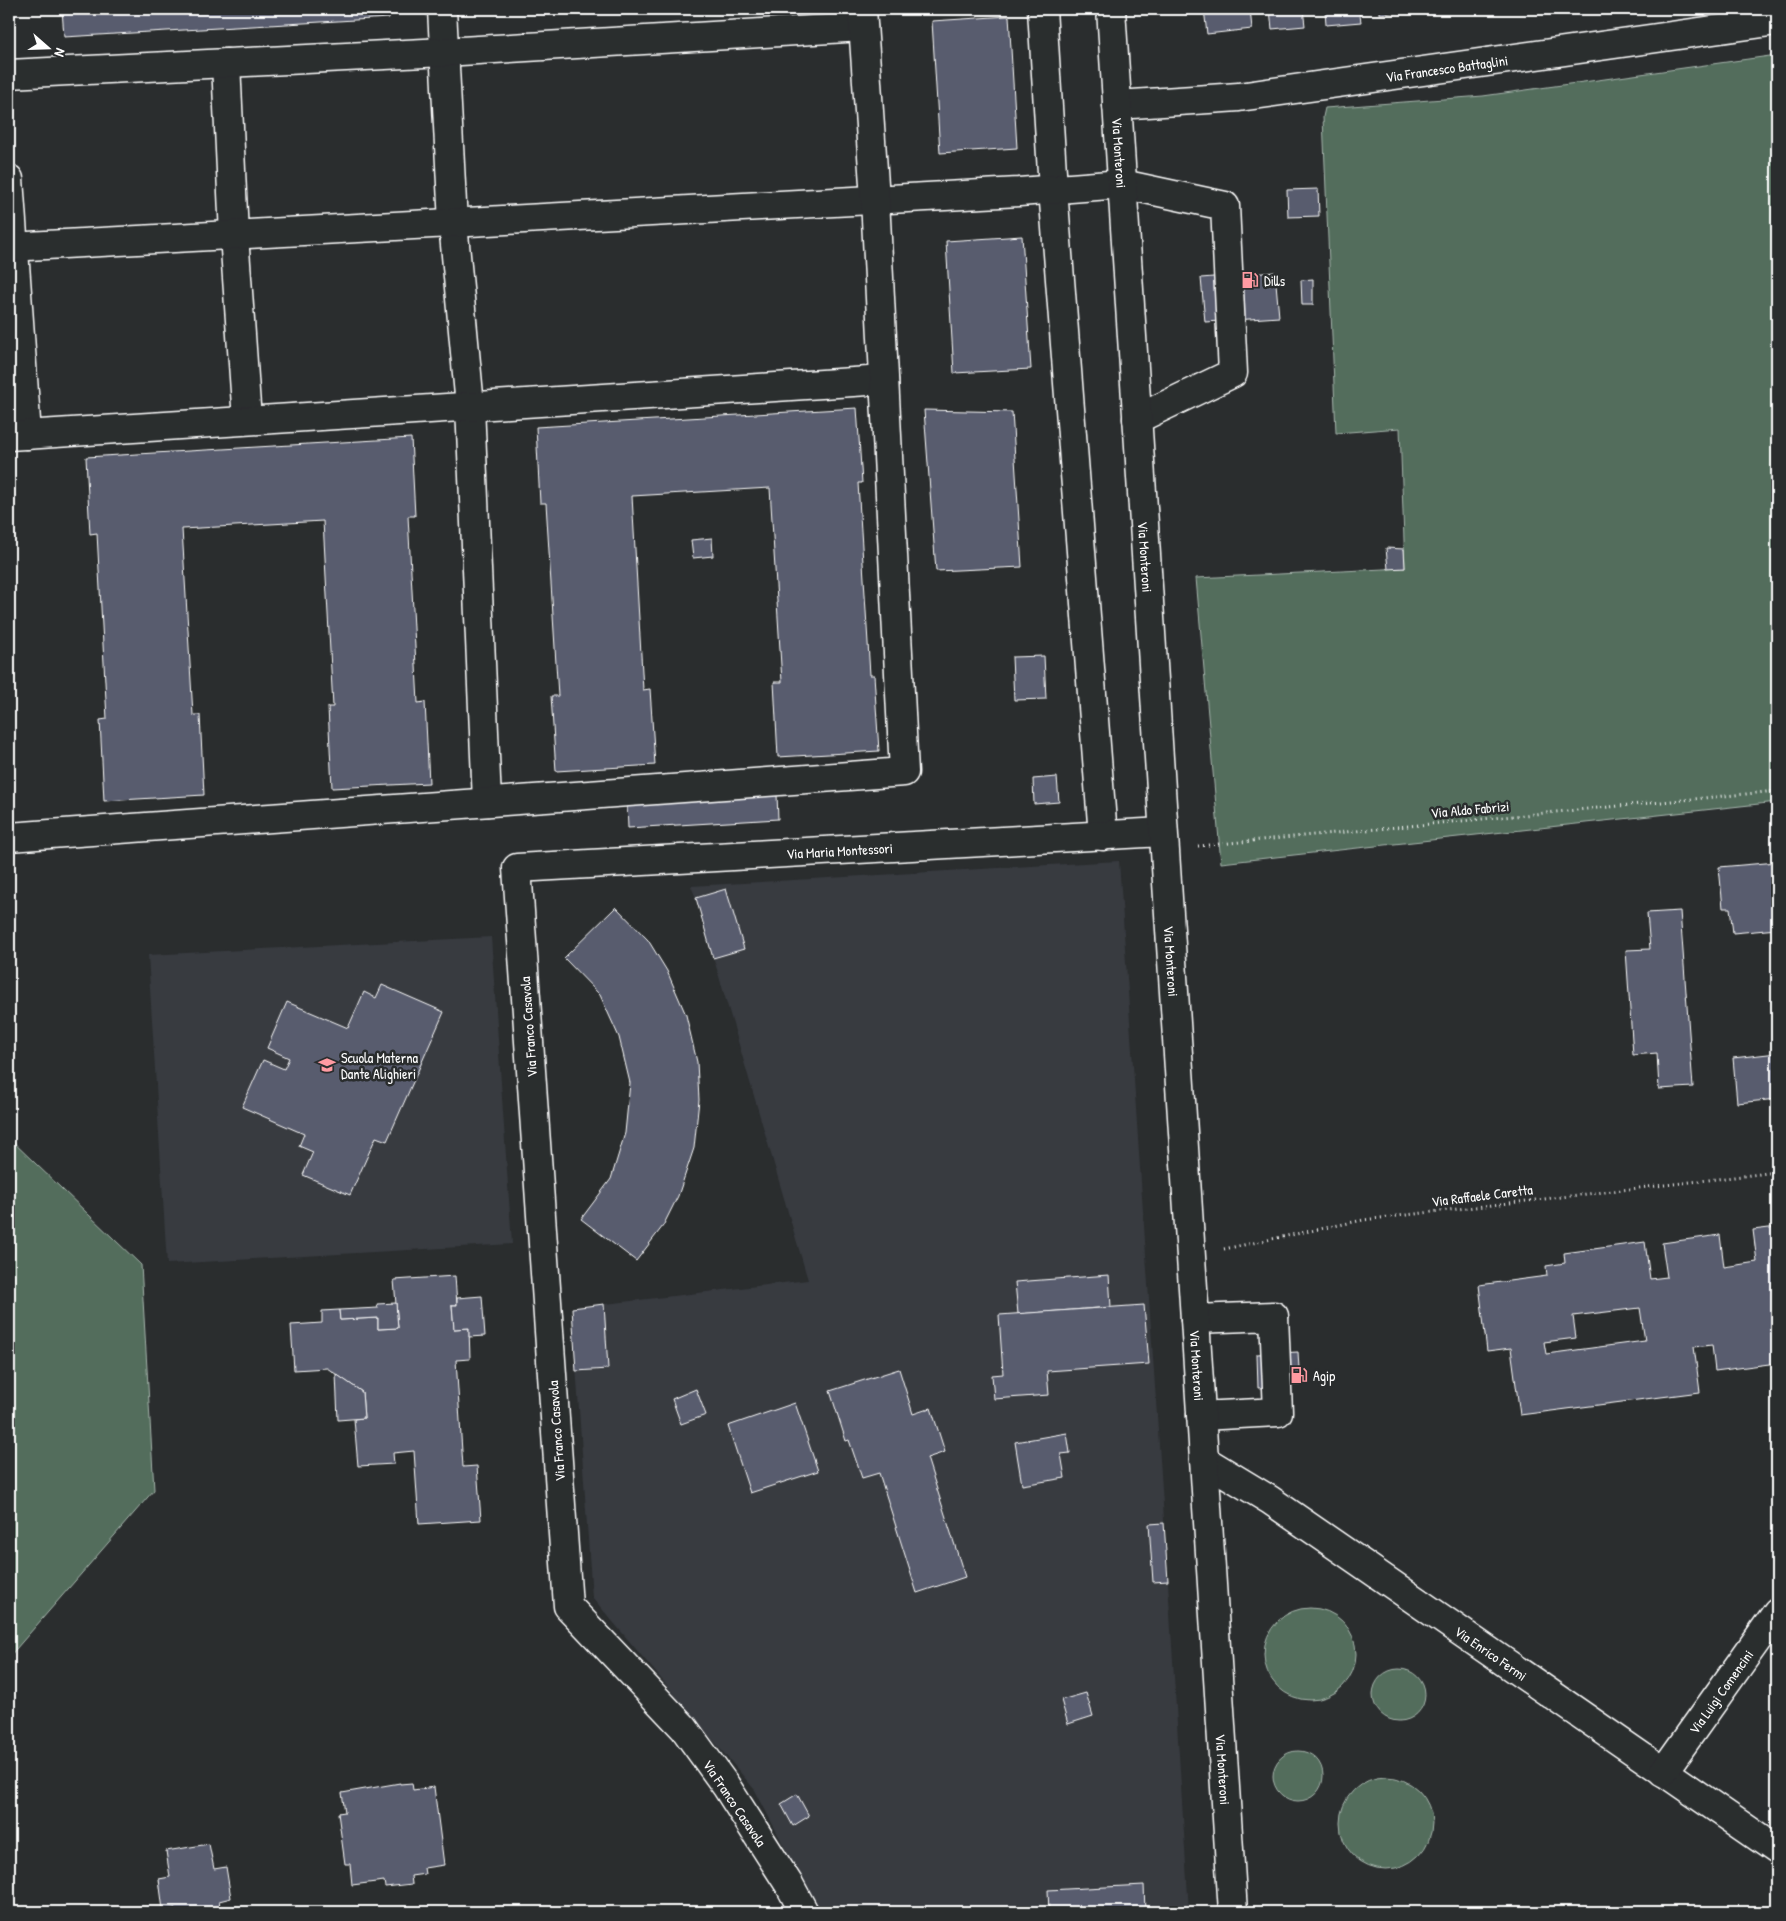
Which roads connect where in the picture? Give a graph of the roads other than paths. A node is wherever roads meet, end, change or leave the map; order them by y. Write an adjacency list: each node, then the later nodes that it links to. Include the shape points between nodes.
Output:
1 (442, 9): 6 (street)
2 (1042, 9): 12 (street)
3 (1111, 9): 9 (street, Via Monteroni)
4 (862, 18): 6 (street); 13 (street)
5 (1777, 21): 9 (street, Via Francesco Battaglini, via 1239,97)
6 (444, 52): 7 (street); 14 (street)
7 (226, 63): 8 (street); 15 (street)
8 (9, 74)
9 (1117, 105): 11 (street, Via Monteroni)
10 (9, 179): 16 (street)
11 (1122, 184): 12 (street); 19 (street, Via Monteroni); 19 (street, via 1225,206 1233,373)
12 (1053, 189): 13 (street); 23 (street)
13 (875, 200): 14 (street); 17 (street)
14 (453, 223): 15 (street); 18 (street)
15 (234, 235): 16 (street); 20 (street)
16 (11, 247): 21 (street)
17 (884, 380): 18 (street); 22 (street, via 904,772)
18 (470, 406): 20 (street); 22 (street)
19 (1137, 419): 25 (street, Via Monteroni)
20 (247, 420): 21 (street)
21 (18, 435)
22 (487, 802): 24 (street)
23 (1102, 836): 25 (street, Via Maria Montessori); 26 (street, Via Maria Montessori)
24 (9, 837)
25 (1164, 841): 27 (street, Via Monteroni)
26 (517, 868): 33 (street, Via Franco Casavola, via 568,1606 684,1728 726,1786)
27 (1195, 1320): 28 (street, Via Monteroni); 28 (street, via 1274,1316 1278,1412)
28 (1201, 1416): 29 (street, Via Monteroni)
29 (1204, 1460): 31 (street, Via Enrico Fermi, via 1270,1500); 34 (street, Via Monteroni)
30 (1777, 1612): 31 (street, Via Luigi Comencini)
31 (1663, 1772): 32 (street, Via Enrico Fermi)
32 (1777, 1850)
33 (804, 1912)
34 (1233, 1912)

